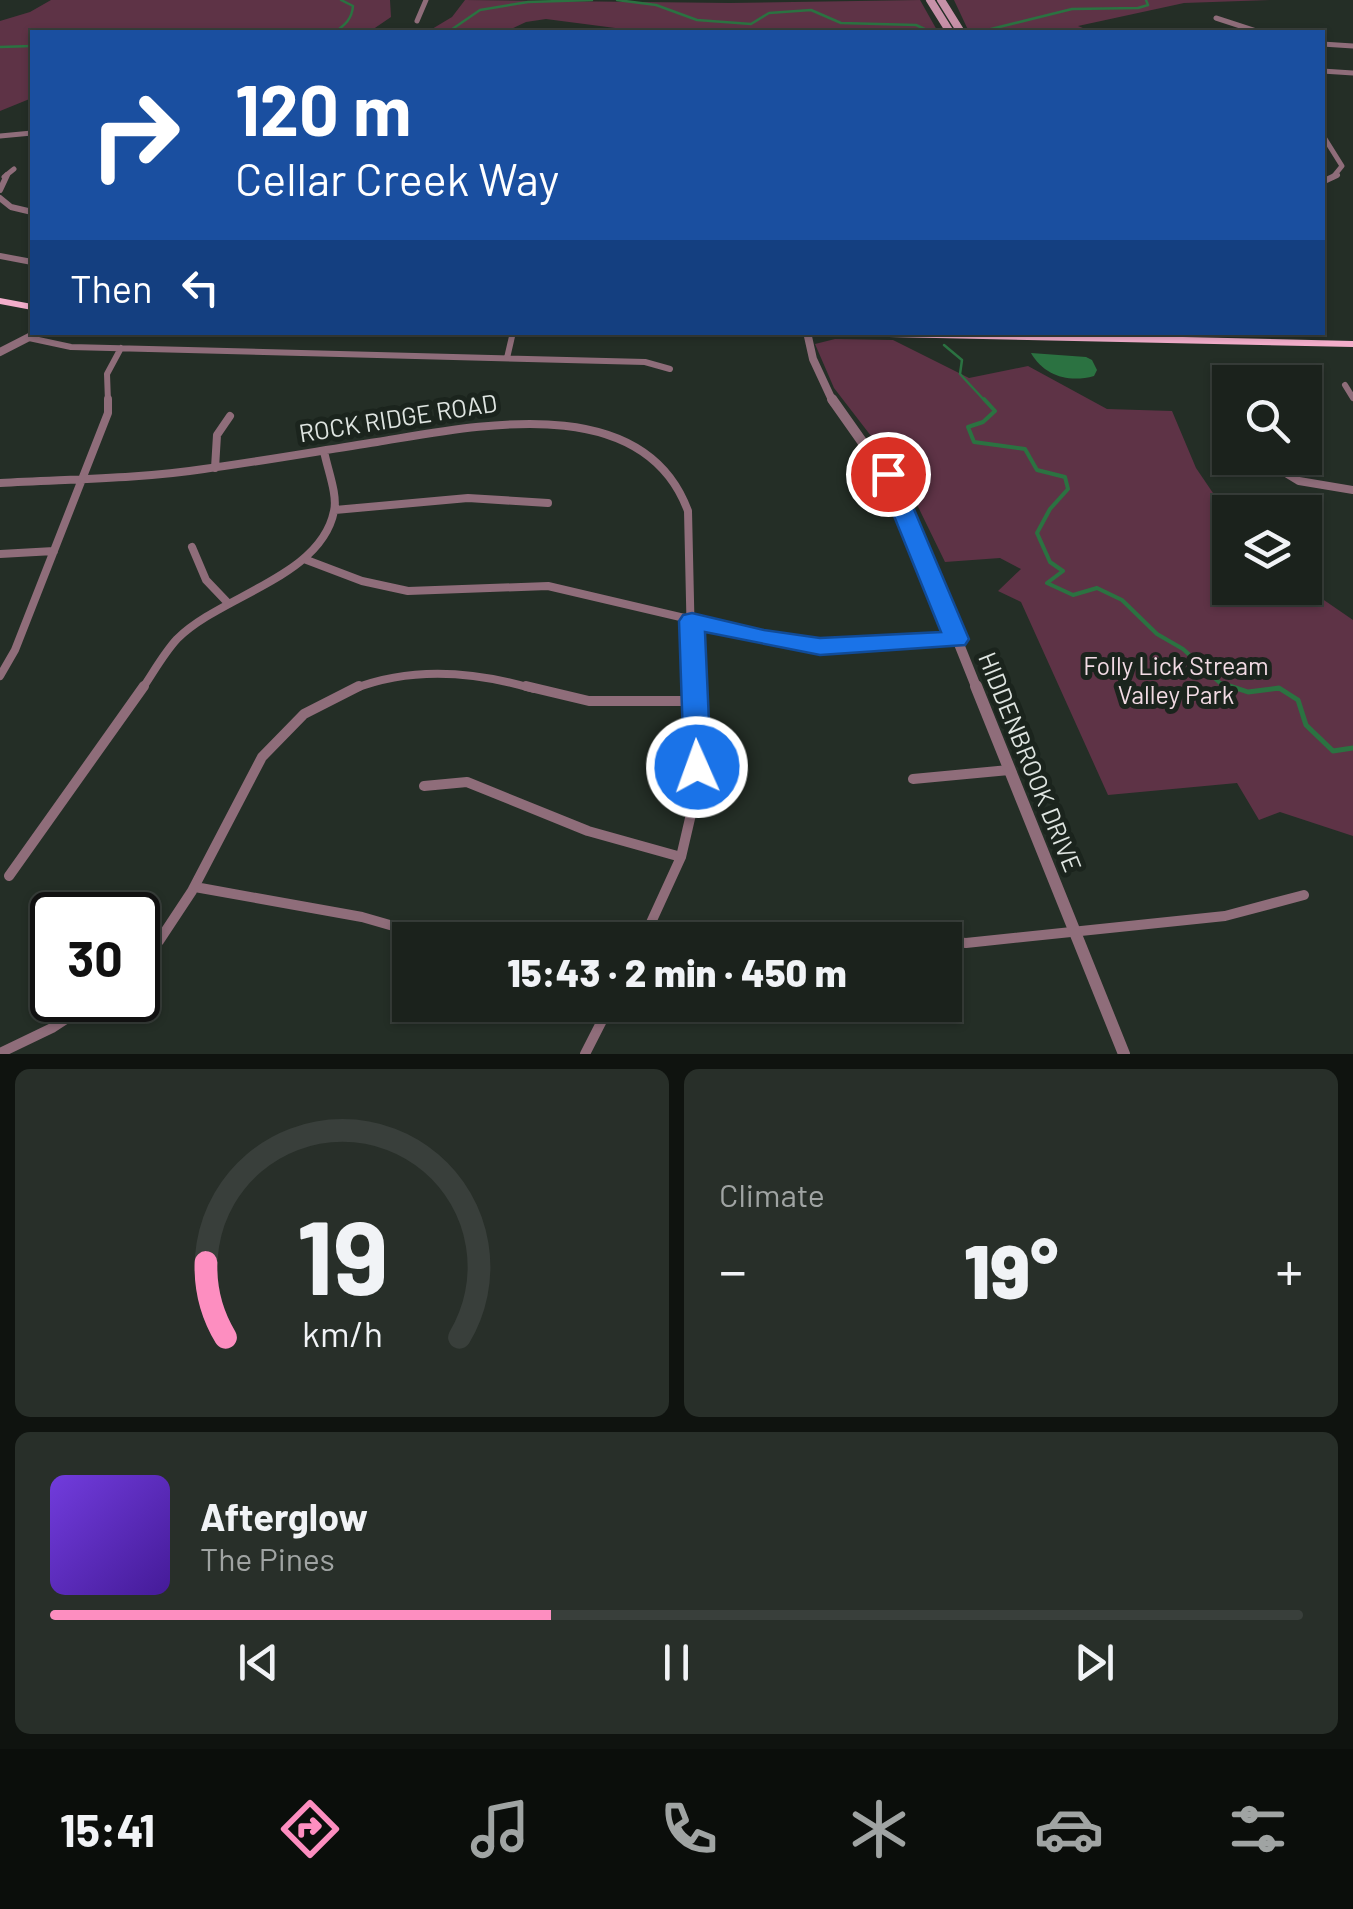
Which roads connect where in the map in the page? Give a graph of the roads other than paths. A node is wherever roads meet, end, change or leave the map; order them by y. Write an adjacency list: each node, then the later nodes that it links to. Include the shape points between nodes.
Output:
1 (426, 0): 5 (street)
2 (930, 0): 6 (main road)
3 (941, 0): 7 (main road)
4 (1216, 18): 8 (street)
5 (417, 21)
6 (949, 30)
7 (961, 30)
8 (1254, 30)
9 (1325, 44): 10 (street)
10 (1353, 46)
11 (1325, 71): 12 (street)
12 (1353, 73)
13 (30, 133): 14 (street)
14 (0, 136)
15 (1325, 138): 17 (street)
16 (1325, 148): 17 (street)
17 (1333, 148): 19 (street, via 1342,166)
18 (14, 169): 20 (street)
19 (1325, 180)
20 (0, 190)
21 (1, 202): 22 (street)
22 (30, 211)
23 (0, 256): 24 (street)
24 (30, 262)
25 (0, 292): 26 (main road)
26 (30, 298)
27 (0, 300): 28 (main road)
28 (30, 306)
29 (1325, 334): 36 (main road)
30 (34, 335): 37 (street)
31 (513, 335): 41 (street)
32 (807, 335): 60 (street, HIDDENBROOK DRIVE, via 826,394 899,494)
33 (1013, 335): 34 (main road)
34 (1116, 336): 35 (main road)
35 (1133, 336): 38 (main road)
36 (1353, 336)
37 (28, 338): 39 (street); 40 (street)
38 (1353, 344)
39 (121, 348): 41 (street); 49 (street, via 107,374 108,413)
40 (0, 352)
41 (507, 358): 42 (street, via 644,362)
42 (670, 369)
43 (1345, 385): 44 (street)
44 (1353, 398)
45 (230, 416): 47 (street, via 216,434)
46 (324, 451): 47 (street, ROCK RIDGE ROAD); 53 (street); 59 (street, ROCK RIDGE ROAD, via 494,423 572,428 623,442 657,461 683,494)
47 (215, 468): 49 (street, ROCK RIDGE ROAD)
48 (1289, 475): 51 (street)
49 (82, 480): 50 (street, ROCK RIDGE ROAD); 55 (street)
50 (0, 483)
51 (1353, 490)
52 (548, 503): 53 (street, via 442,497)
53 (336, 510): 57 (street)
54 (192, 547): 58 (street, via 206,580)
55 (54, 551): 56 (street); 61 (street)
56 (0, 554)
57 (304, 560): 58 (street); 59 (street, via 391,589 548,586)
58 (227, 602): 67 (street, via 176,639)
59 (692, 621): 60 (street, via 820,647); 62 (street, ROCK RIDGE ROAD)
60 (956, 639): 63 (street, HIDDENBROOK DRIVE)
61 (0, 676)
62 (695, 701): 66 (street, ROCK RIDGE ROAD, via 695,796); 68 (street, via 578,700 460,672 396,676 357,687 310,711 276,739)
63 (1009, 770): 64 (street); 72 (street, HIDDENBROOK DRIVE)
64 (913, 779)
65 (424, 786): 66 (street, via 467,782 588,831)
66 (681, 857): 70 (street, ROCK RIDGE ROAD)
67 (9, 876)
68 (196, 887): 71 (street); 73 (street)
69 (1304, 895): 72 (street, via 1225,916)
70 (651, 922)
71 (392, 926)
72 (1074, 931): 74 (street); 80 (street, HIDDENBROOK DRIVE)
73 (160, 939)
74 (962, 942)
75 (60, 1022): 77 (street)
76 (601, 1022): 79 (street)
77 (13, 1051): 78 (street)
78 (0, 1053)
79 (584, 1054)
80 (1124, 1054)

